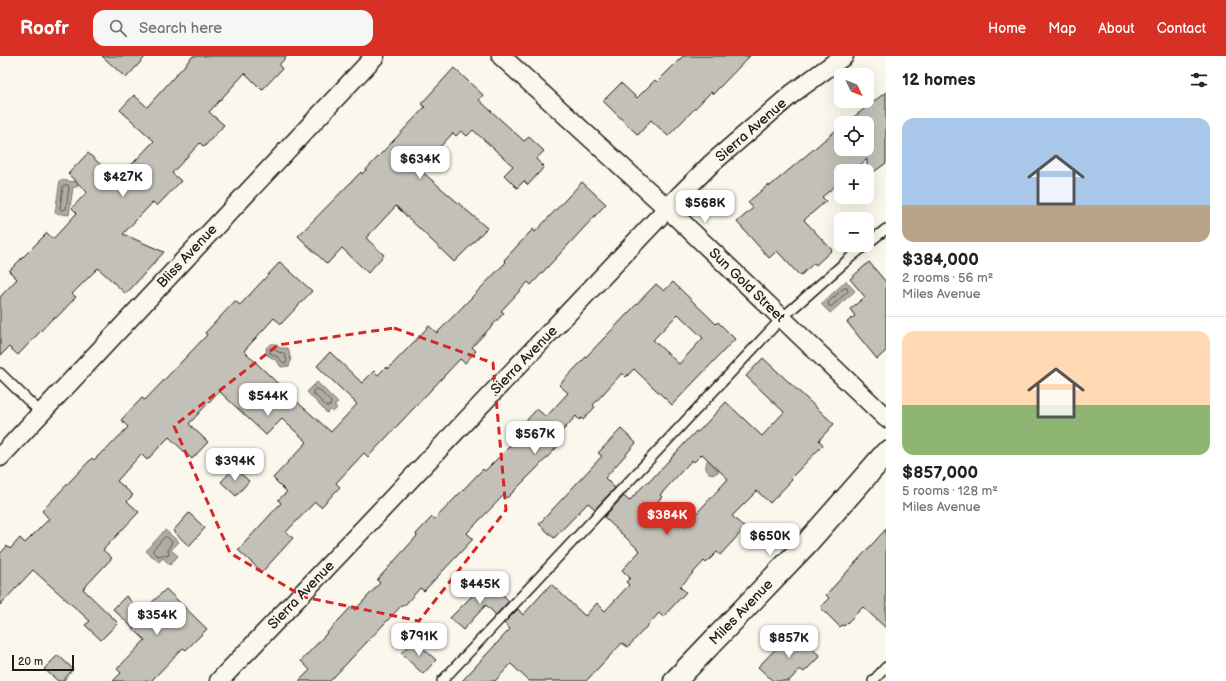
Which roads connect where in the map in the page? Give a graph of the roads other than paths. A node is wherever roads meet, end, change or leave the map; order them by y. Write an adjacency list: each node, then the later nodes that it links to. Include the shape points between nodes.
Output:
1 (375, 56): 10 (street, Bliss Avenue)
2 (501, 56): 4 (street, Sun Gold Street)
3 (844, 56): 4 (street, Sierra Avenue, via 793,93 717,159)
4 (668, 209): 8 (street, Sun Gold Street); 15 (street, Sierra Avenue)
5 (886, 229): 6 (lane)
6 (874, 238)
7 (857, 252): 8 (lane)
8 (782, 318): 11 (street, Sun Gold Street); 16 (lane)
9 (0, 373): 10 (lane)
10 (41, 413): 13 (street, Bliss Avenue)
11 (886, 418)
12 (886, 453): 17 (street, Miles Avenue, via 807,543)
13 (0, 457)
14 (886, 667): 18 (lane)
15 (219, 681)
16 (442, 681)
17 (675, 681)
18 (873, 681)

